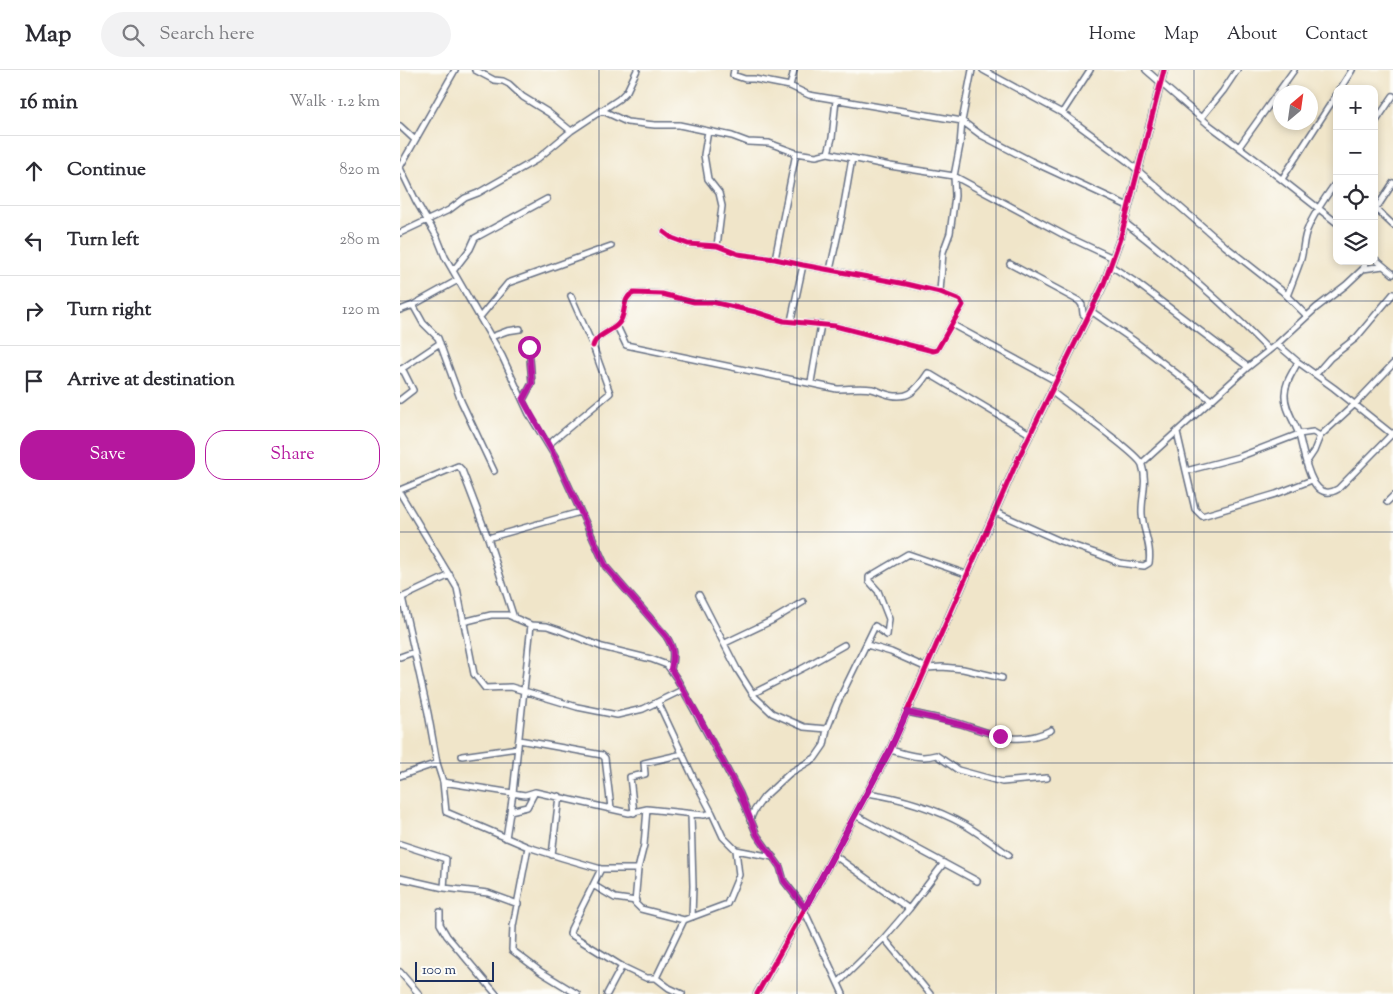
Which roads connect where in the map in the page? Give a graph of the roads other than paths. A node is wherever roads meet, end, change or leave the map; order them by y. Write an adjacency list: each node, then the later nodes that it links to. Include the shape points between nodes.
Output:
1 (454, 70): 28 (street)
2 (475, 70): 26 (street, via 509,84)
3 (637, 70): 20 (street, via 619,99)
4 (734, 70): 16 (street, via 733,74 745,79)
5 (794, 70): 16 (street)
6 (972, 70): 24 (street)
7 (983, 70): 21 (street)
8 (1090, 70): 21 (street)
9 (1146, 70): 14 (street)
10 (1164, 70): 14 (street)
11 (1237, 70): 22 (street)
12 (1294, 70): 29 (street)
13 (1352, 70): 15 (street)
14 (1161, 82): 22 (street); 34 (street)
15 (1343, 85)
16 (790, 86): 18 (street, via 809,95)
17 (1393, 96): 23 (street)
18 (836, 100): 24 (street); 31 (street)
19 (1333, 100): 36 (street)
20 (601, 110): 26 (street); 27 (street, via 627,122 679,125)
21 (1062, 114): 34 (street)
22 (1201, 118): 29 (street)
23 (1378, 118)
24 (962, 121): 35 (street); 40 (street, via 994,141)
25 (400, 126): 28 (street)
26 (571, 130): 45 (street, via 536,160)
27 (708, 131): 30 (street, via 748,142 769,143); 51 (street, via 704,155 708,179 719,192 722,206)
28 (415, 140): 33 (street)
29 (1239, 147): 36 (street)
30 (796, 153): 31 (street, via 816,156); 53 (street)
31 (828, 153): 32 (street)
32 (852, 158): 35 (street); 61 (street)
33 (400, 167): 45 (street)
34 (1138, 170): 40 (street); 68 (street)
35 (954, 176): 52 (street); 65 (street, via 955,196 950,233 943,252)
36 (1282, 179): 42 (street)
37 (1393, 183): 41 (street)
38 (1333, 187): 42 (street)
39 (547, 199): 62 (street, via 475,238)
40 (1128, 206): 46 (street)
41 (1378, 206)
42 (1318, 208): 44 (street); 68 (street, via 1304,238 1300,262)
43 (1378, 213): 47 (street)
44 (1333, 220)
45 (426, 221): 49 (street); 62 (street)
46 (1124, 222): 52 (street); 84 (street, via 1220,301)
47 (1393, 225)
48 (664, 232): 51 (street, via 688,244)
49 (400, 233)
50 (611, 246): 73 (street, via 508,283)
51 (717, 246): 53 (street, via 738,254)
52 (1113, 258): 58 (street)
53 (776, 259): 56 (street)
54 (1378, 262): 59 (street)
55 (1010, 264): 71 (street, via 1079,302 1083,314)
56 (802, 265): 61 (street); 74 (street)
57 (1364, 265): 60 (street)
58 (1111, 266): 71 (street); 87 (street)
59 (1383, 266): 60 (street); 63 (street)
60 (1362, 269): 72 (street)
61 (830, 270): 65 (street)
62 (453, 271): 64 (street)
63 (1392, 271)
64 (458, 280): 69 (street); 73 (street)
65 (940, 292): 76 (street, via 962,302)
66 (1393, 294): 89 (street, via 1356,338 1330,358)
67 (570, 296): 83 (street)
68 (1287, 296): 72 (street)
69 (413, 305): 70 (street); 80 (street)
70 (400, 310)
71 (1089, 315): 90 (street); 95 (street, via 1140,344)
72 (1308, 316): 82 (street)
73 (480, 317): 79 (street)
74 (791, 321): 75 (street); 77 (street, via 712,302 634,293 626,299 623,317)
75 (821, 324): 76 (street, via 932,351 937,350); 91 (street)
76 (953, 324): 90 (street)
77 (617, 326): 83 (street, via 596,340); 91 (street, via 626,345)
78 (520, 329): 79 (street)
79 (491, 337): 94 (street)
80 (440, 342): 88 (street); 105 (street, via 461,401)
81 (532, 344): 94 (street, via 529,347 532,383)
82 (1277, 344): 84 (street); 85 (street)
83 (593, 346): 102 (street, via 610,393)
84 (1269, 350): 87 (street)
85 (1298, 362): 89 (street); 99 (street, via 1286,386 1285,396)
86 (1393, 364): 96 (street)
87 (1248, 367): 95 (street)
88 (400, 369): 93 (street, via 413,390)
89 (1316, 374): 96 (street)
90 (1056, 381): 92 (street)
91 (811, 382): 98 (street, via 837,389 876,390 894,396 913,393 928,373)
92 (1050, 391): 98 (street); 103 (street)
93 (400, 400)
94 (523, 400): 102 (street)
95 (1211, 400): 97 (street)
96 (1355, 404): 100 (street); 101 (street)
97 (1177, 432): 103 (street); 106 (street)
98 (1030, 434): 112 (street)
99 (1299, 434): 101 (street, via 1313,432); 104 (street); 106 (street, via 1239,457)
100 (1393, 434): 107 (street, via 1338,489 1323,491)
101 (1320, 436): 104 (street)
102 (548, 445): 111 (street)
103 (1142, 463): 112 (street, via 1145,482 1142,513 1150,556 1149,563 1144,566 1120,563 1060,542)
104 (1306, 463): 107 (street)
105 (494, 471)
106 (1186, 471): 107 (street, via 1195,509 1202,516)
107 (1312, 480)
108 (400, 492): 113 (street, via 458,466); 115 (street)
109 (1393, 496): 110 (street)
110 (1387, 502)
111 (580, 512): 113 (street); 128 (street, via 606,567 671,643 674,654)
112 (995, 512): 114 (street)
113 (488, 538): 119 (street)
114 (966, 574): 123 (street, via 908,554 869,576 889,619 887,635 875,626); 127 (street)
115 (450, 575): 117 (street); 120 (street, via 457,588)
116 (699, 594): 122 (street)
117 (401, 598): 125 (street)
118 (804, 602): 122 (street)
119 (514, 618): 120 (street, via 500,614); 121 (street)
120 (463, 622): 130 (street, via 474,674 485,688)
121 (531, 625): 128 (street, via 547,626 602,646 662,662); 130 (street)
122 (725, 643): 132 (street)
123 (867, 644): 127 (street); 135 (street)
124 (844, 645): 132 (street)
125 (414, 652): 126 (street); 142 (street)
126 (400, 657)
127 (927, 668): 129 (street, via 963,669); 134 (street)
128 (671, 669): 131 (street)
129 (1002, 678)
130 (525, 690): 133 (street, via 617,715); 137 (street)
131 (682, 690): 133 (street); 157 (street, via 740,794)
132 (752, 694): 135 (street, via 772,713 804,727)
133 (658, 702): 140 (street)
134 (907, 712): 136 (street, via 1015,738 1034,738); 139 (street)
135 (827, 729): 157 (street, via 824,745 815,758 790,773 764,797)
136 (1051, 730)
137 (519, 740): 138 (street); 150 (street, via 602,755)
138 (518, 748): 141 (street); 147 (street)
139 (890, 750): 144 (street, via 920,758 936,755 958,770 1002,782); 148 (street)
140 (683, 754): 153 (street, via 644,764 645,774 630,777); 154 (street)
141 (462, 756)
142 (437, 763): 143 (street); 145 (street)
143 (400, 776)
144 (1047, 778)
145 (443, 782): 147 (street); 158 (street, via 446,812)
146 (535, 792): 147 (street); 149 (street); 152 (street, via 527,807)
147 (513, 793): 152 (street)
148 (867, 793): 156 (street); 164 (street, via 899,798 940,813)
149 (559, 796): 150 (street); 162 (street)
150 (611, 808): 153 (street)
151 (647, 809): 153 (street); 155 (street); 168 (street, via 644,846)
152 (510, 811): 158 (street)
153 (634, 813)
154 (712, 813): 155 (street); 161 (street, via 723,837)
155 (691, 814): 178 (street)
156 (855, 815): 163 (street); 166 (street)
157 (750, 820): 165 (street)
158 (506, 838): 160 (street)
159 (400, 844): 172 (street, via 446,859)
160 (528, 847): 162 (street); 174 (street)
161 (736, 850): 165 (street); 178 (street, via 738,875 729,901 724,906)
162 (552, 855): 167 (street)
163 (834, 855): 175 (street); 176 (street)
164 (1010, 855)
165 (774, 857): 175 (street, via 784,881)
166 (944, 862): 170 (street); 176 (street)
167 (601, 869): 168 (street); 171 (street)
168 (638, 869): 173 (street)
169 (400, 878): 172 (street)
170 (976, 881)
171 (593, 885): 173 (street, via 615,898); 181 (street, via 570,934)
172 (444, 888): 174 (street, via 488,893)
173 (636, 901): 179 (street, via 641,909)
174 (518, 904): 187 (street, via 512,950)
175 (805, 909): 184 (street); 190 (street)
176 (909, 909): 180 (street)
177 (440, 912): 186 (street, via 440,924 447,936)
178 (692, 917): 179 (street)
179 (684, 920): 183 (street)
180 (884, 938): 184 (street); 192 (street)
181 (622, 966): 183 (street, via 646,978); 188 (street)
182 (400, 972): 185 (street)
183 (656, 978): 189 (street)
184 (838, 983): 191 (street)
185 (419, 994)
186 (496, 994)
187 (577, 994)
188 (607, 994)
189 (682, 994)
190 (757, 994)
191 (843, 994)
192 (930, 994)

